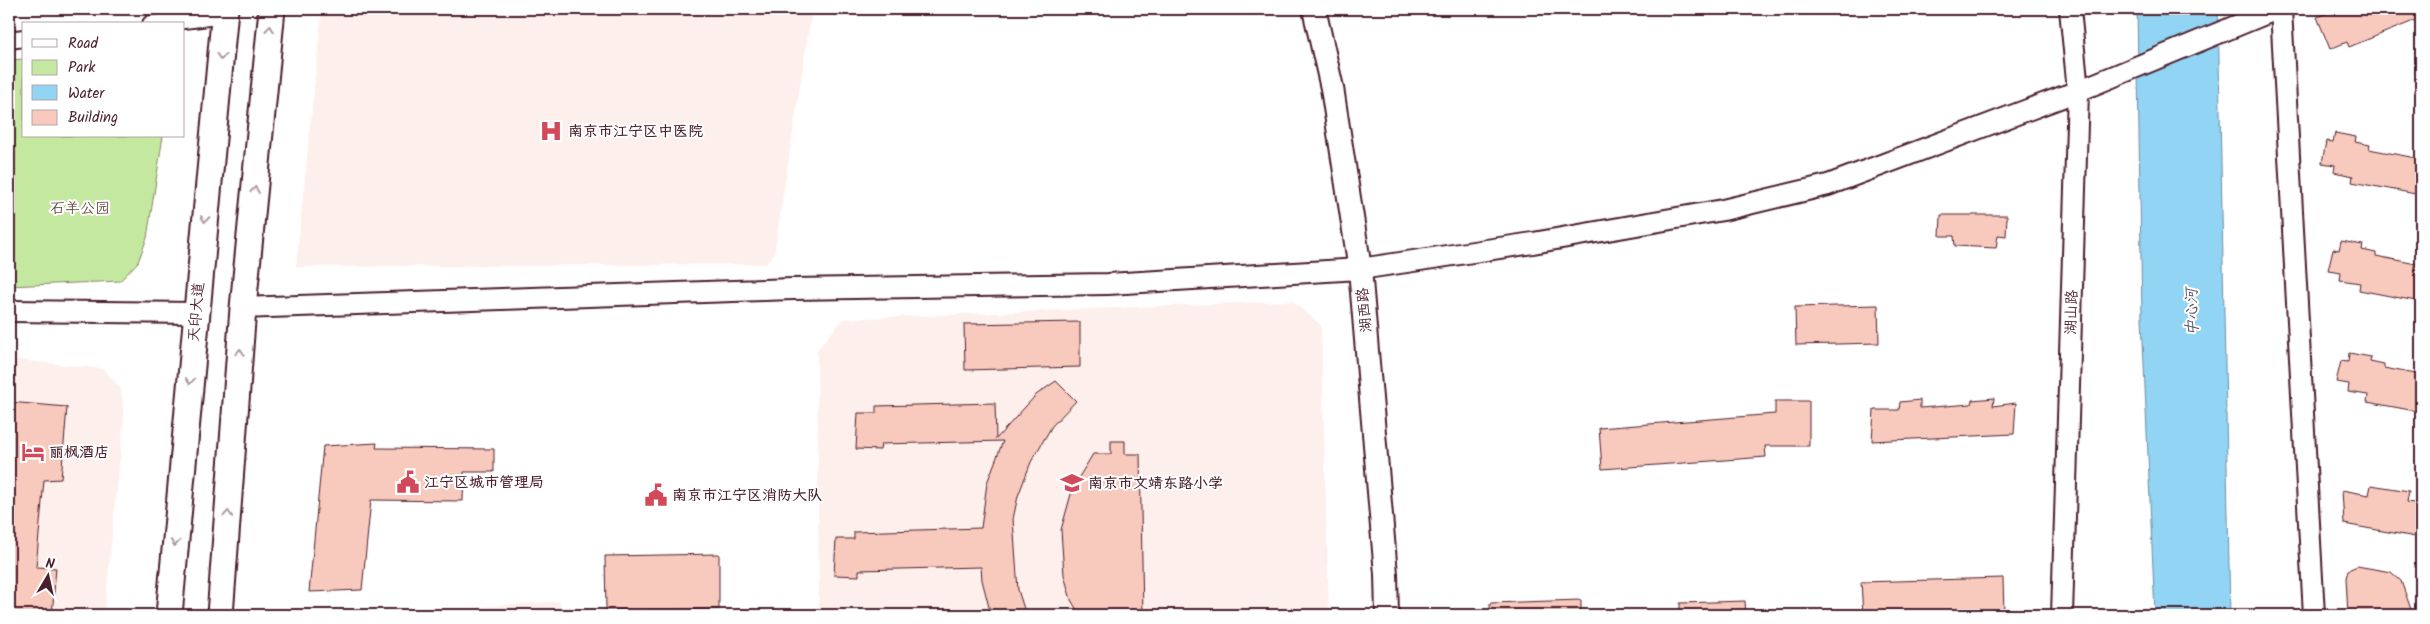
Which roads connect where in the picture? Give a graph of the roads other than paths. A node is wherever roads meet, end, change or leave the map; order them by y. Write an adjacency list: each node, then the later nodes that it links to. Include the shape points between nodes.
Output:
1 (272, 9): 11 (main road, one-way to 1)
2 (1314, 9): 10 (main road, 湖西路, via 1332,88)
3 (2070, 9): 9 (street, 湖山路)
4 (2279, 9): 9 (street); 18 (street)
5 (225, 12): 6 (street); 13 (main road, 天印大道, one-way to 13)
6 (163, 22)
7 (22, 38): 8 (street)
8 (9, 40)
9 (2078, 91): 10 (street, via 1828,185 1723,210); 17 (street, 湖山路)
10 (1360, 269): 11 (street, via 1108,284 793,289); 16 (main road, 湖西路)
11 (243, 308): 15 (main road, one-way to 11)
12 (9, 311): 13 (street)
13 (196, 313): 14 (main road, 天印大道, one-way to 14)
14 (168, 615)
15 (220, 615)
16 (1387, 615)
17 (2062, 615)
18 (2314, 615)

